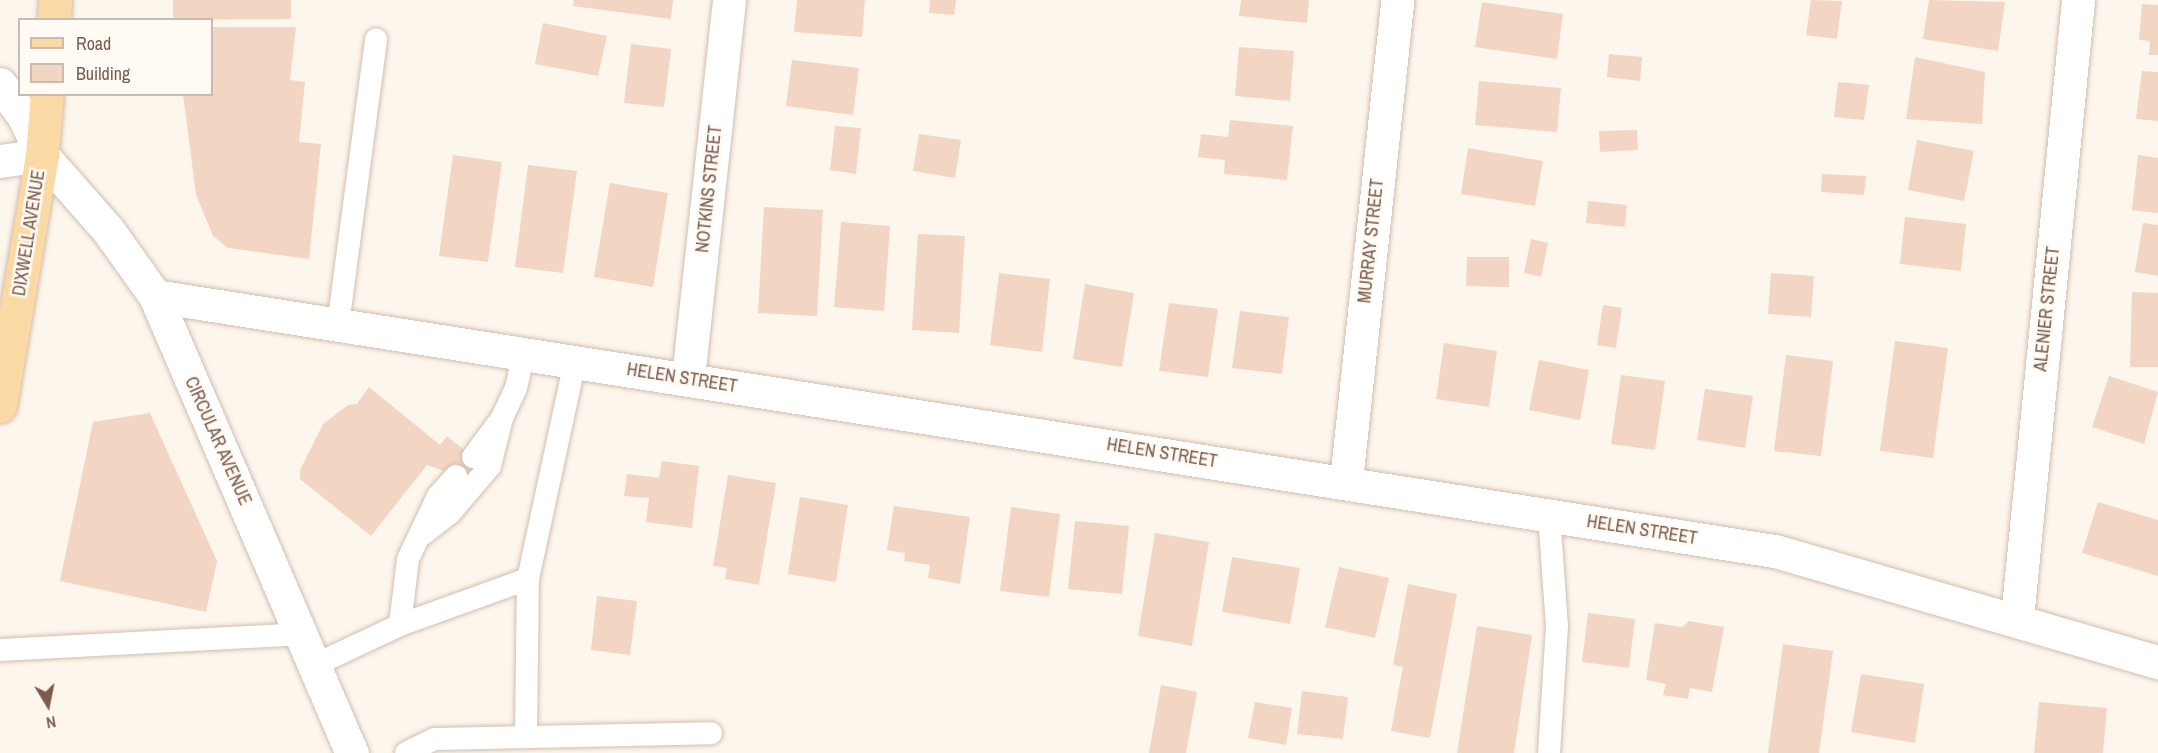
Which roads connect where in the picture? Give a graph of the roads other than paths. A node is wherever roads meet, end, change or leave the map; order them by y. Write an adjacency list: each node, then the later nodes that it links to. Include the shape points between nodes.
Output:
1 (55, 0): 5 (main road)
2 (729, 0): 15 (street, NOTKINS STREET)
3 (1397, 0): 20 (street, MURRAY STREET)
4 (2078, 0): 24 (street, ALENIER STREET)
5 (54, 18)
6 (376, 40): 12 (lane)
7 (0, 84): 9 (street, CIRCULAR AVENUE, via 24,117)
8 (47, 96): 9 (main road, DIXWELL AVENUE)
9 (42, 155): 10 (street); 11 (street, CIRCULAR AVENUE, via 108,230); 16 (main road, DIXWELL AVENUE)
10 (0, 161)
11 (155, 296): 12 (street, HELEN STREET); 26 (street, CIRCULAR AVENUE)
12 (338, 325): 13 (street, HELEN STREET)
13 (524, 353): 14 (street, HELEN STREET); 17 (lane, via 516,388)
14 (575, 361): 15 (street, HELEN STREET); 23 (lane)
15 (688, 378): 20 (street, HELEN STREET)
16 (0, 406)
17 (502, 418): 18 (lane); 22 (lane, via 490,466 450,513)
18 (472, 457)
19 (456, 476): 22 (lane, via 438,496)
20 (1346, 481): 21 (street, HELEN STREET)
21 (1549, 515): 24 (street, HELEN STREET, via 1775,551); 34 (lane, via 1557,626)
22 (417, 539): 25 (lane, via 408,559)
23 (528, 579): 25 (lane); 31 (lane)
24 (2017, 618): 28 (street, HELEN STREET)
25 (400, 625): 29 (lane)
26 (301, 634): 27 (lane); 29 (street, CIRCULAR AVENUE)
27 (0, 650)
28 (2158, 662)
29 (315, 665): 32 (street, CIRCULAR AVENUE)
30 (711, 733): 31 (lane)
31 (526, 737): 33 (lane, via 435,739)
32 (352, 753)
33 (406, 753)
34 (1549, 753)

